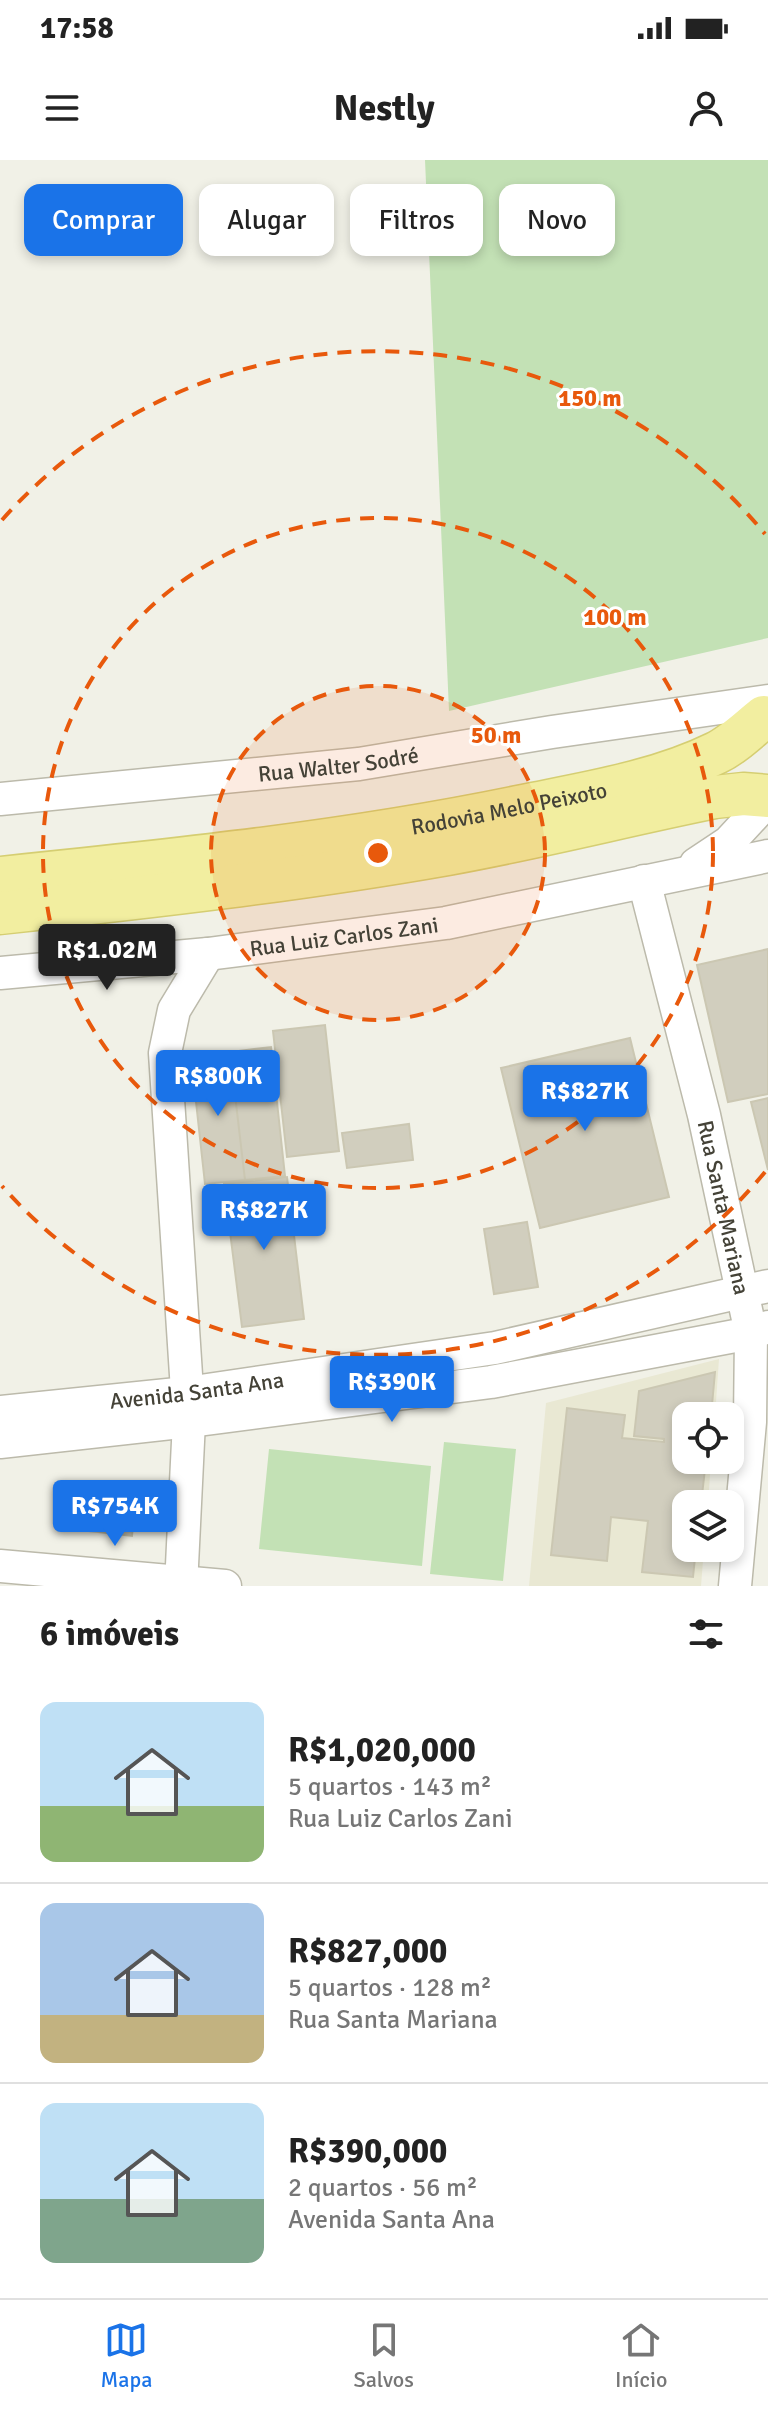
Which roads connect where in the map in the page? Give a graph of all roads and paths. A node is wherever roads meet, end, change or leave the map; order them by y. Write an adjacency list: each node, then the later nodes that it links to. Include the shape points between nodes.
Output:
1 (767, 711): 2 (main road, via 755,758); 3 (street, Rua Walter Sodré, via 552,732 359,764); 6 (main road, Rodovia Melo Peixoto, via 719,752 681,769 577,795 467,818 238,852)
2 (768, 796): 5 (street, Rua Luiz Carlos Zani, via 729,842); 8 (main road, Rodovia Melo Peixoto, via 715,797 451,853 222,890)
3 (0, 799)
4 (768, 856): 5 (street, Rua Luiz Carlos Zani)
5 (682, 873): 7 (street, Rua Luiz Carlos Zani)
6 (0, 878)
7 (644, 881): 9 (street, Rua Luiz Carlos Zani, via 446,923); 11 (street, Rua Santa Mariana)
8 (0, 913)
9 (208, 954): 10 (street, Rua Luiz Carlos Zani); 13 (street, via 174,1010 165,1053)
10 (0, 973)
11 (756, 1290): 12 (street, Rua Santa Mariana); 13 (street, Avenida Santa Ana, via 495,1348)
12 (760, 1330): 13 (street, Avenida Santa Ana, via 491,1382); 15 (street, Rua Santa Mariana)
13 (188, 1407): 14 (street, Avenida Santa Ana); 16 (street, Avenida Santa Ana); 18 (street)
14 (0, 1412)
15 (759, 1422): 20 (street, Rua Santa Mariana)
16 (0, 1442)
17 (0, 1566): 18 (street)
18 (182, 1584): 19 (street)
19 (225, 1586)
20 (735, 1586)

